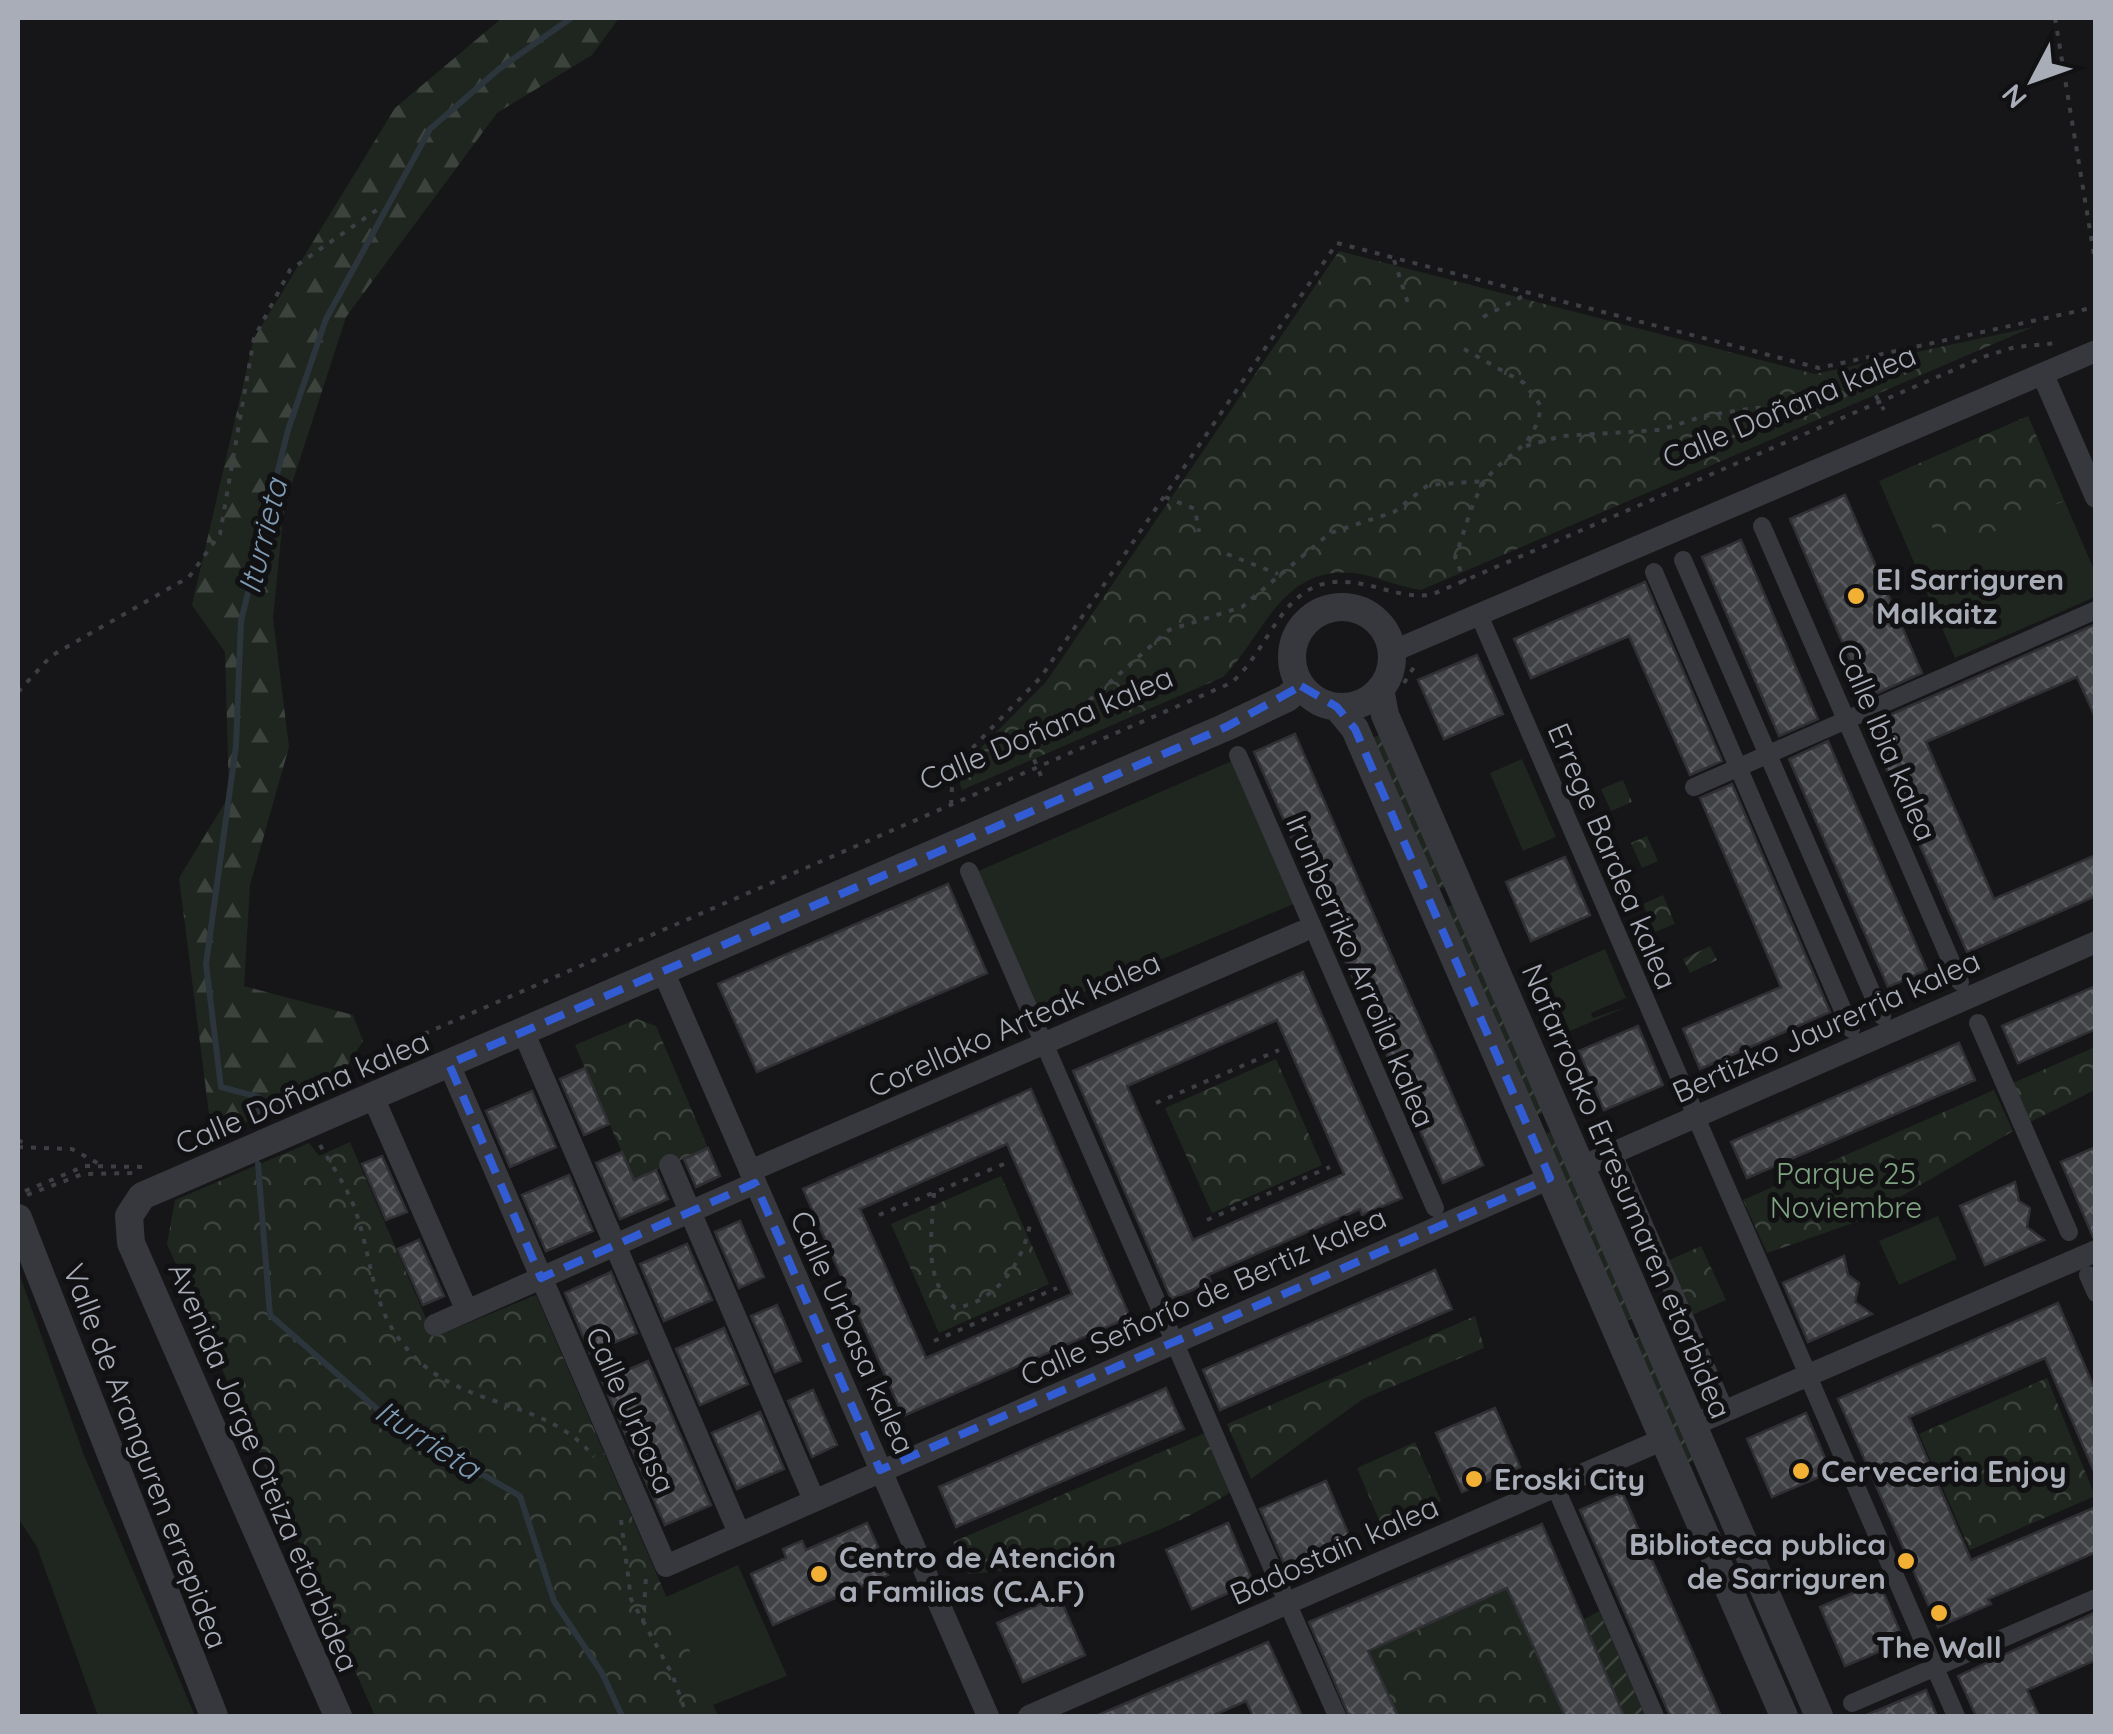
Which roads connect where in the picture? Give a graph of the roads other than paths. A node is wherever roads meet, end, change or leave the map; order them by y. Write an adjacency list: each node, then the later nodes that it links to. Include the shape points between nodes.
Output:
1 (2096, 351): 2 (street)
2 (2043, 375): 3 (street); 11 (street)
3 (2096, 496)
4 (1762, 526): 15 (street, Calle Ibia kalea)
5 (1682, 560): 9 (street)
6 (1654, 572): 10 (street)
7 (2096, 610): 15 (street)
8 (1483, 624): 56 (street, Errege Bardea kalea)
9 (1719, 644): 10 (street); 17 (street)
10 (1690, 656): 18 (street)
11 (1403, 659): 12 (street, via 1378,623 1338,606 1308,620 1294,641 1292,665); 13 (street, via 1390,668)
12 (1301, 686): 14 (street); 25 (street, Calle Doñana kalea, via 1226,727)
13 (1391, 691): 14 (street); 35 (street, Nafarroako Erresumaren etorbidea, via 1385,715)
14 (1338, 706): 37 (street, via 1355,729)
15 (1848, 718): 17 (street); 26 (street, Calle Ibia kalea)
16 (1238, 755): 39 (street, Irunberriko Arroila kalea)
17 (1768, 755): 18 (street); 22 (street)
18 (1738, 768): 19 (street); 24 (street)
19 (1694, 787)
20 (970, 871): 62 (street)
21 (1301, 932): 36 (street, Corellako Arteak kalea)
22 (1846, 934): 24 (street); 27 (street)
23 (2096, 942): 35 (street, Bertizko Jaurerria kalea)
24 (1815, 947): 29 (street)
25 (663, 970): 30 (street, Calle Doñana kalea); 36 (street, Calle Urbasa kalea)
26 (1960, 982)
27 (1882, 1016)
28 (1978, 1023): 41 (street)
29 (1850, 1029)
30 (523, 1031): 31 (street, Calle Doñana kalea); 43 (street, Calle Urbasa)
31 (449, 1064): 32 (street, Calle Doñana kalea); 45 (street, Calle Urbasa)
32 (361, 1090): 42 (street, Calle Doñana kalea, via 142,1196 129,1216); 46 (street)
33 (1615, 1158): 48 (street, Nafarroako Erresumaren etorbidea)
34 (670, 1164): 40 (street)
35 (1581, 1168): 49 (street, Nafarroako Erresumaren etorbidea)
36 (753, 1177): 40 (street); 51 (street, Calle Urbasa kalea)
37 (1550, 1178): 50 (street); 51 (street, Calle Señorío de Bertiz kalea)
38 (23, 1202): 58 (street, Valle de Aranguren errepidea)
39 (1434, 1208)
40 (690, 1212): 43 (street); 53 (street)
41 (2069, 1232)
42 (131, 1243): 59 (street, Avenida Jorge Oteiza etorbidea)
43 (615, 1245): 45 (street); 54 (street, Calle Urbasa)
44 (2096, 1251): 49 (street)
45 (540, 1278): 46 (street); 54 (street, Calle Urbasa, via 656,1567)
46 (468, 1310): 47 (street)
47 (435, 1324)
48 (1723, 1406)
49 (1693, 1425): 65 (street, Nafarroako Erresumaren etorbidea)
50 (1664, 1440): 61 (street, Badostain kalea); 64 (street)
51 (880, 1470): 53 (street); 60 (street, Calle Urbasa kalea)
52 (1558, 1493): 63 (street)
53 (814, 1500): 54 (street)
54 (739, 1533)
55 (2096, 1598): 56 (street)
56 (1935, 1667): 57 (street); 66 (street, Errege Bardea kalea)
57 (1852, 1703)
58 (214, 1716)
59 (338, 1716)
60 (988, 1716)
61 (1029, 1716)
62 (1337, 1716)
63 (1656, 1716)
64 (1784, 1716)
65 (1819, 1716)
66 (1956, 1716)

